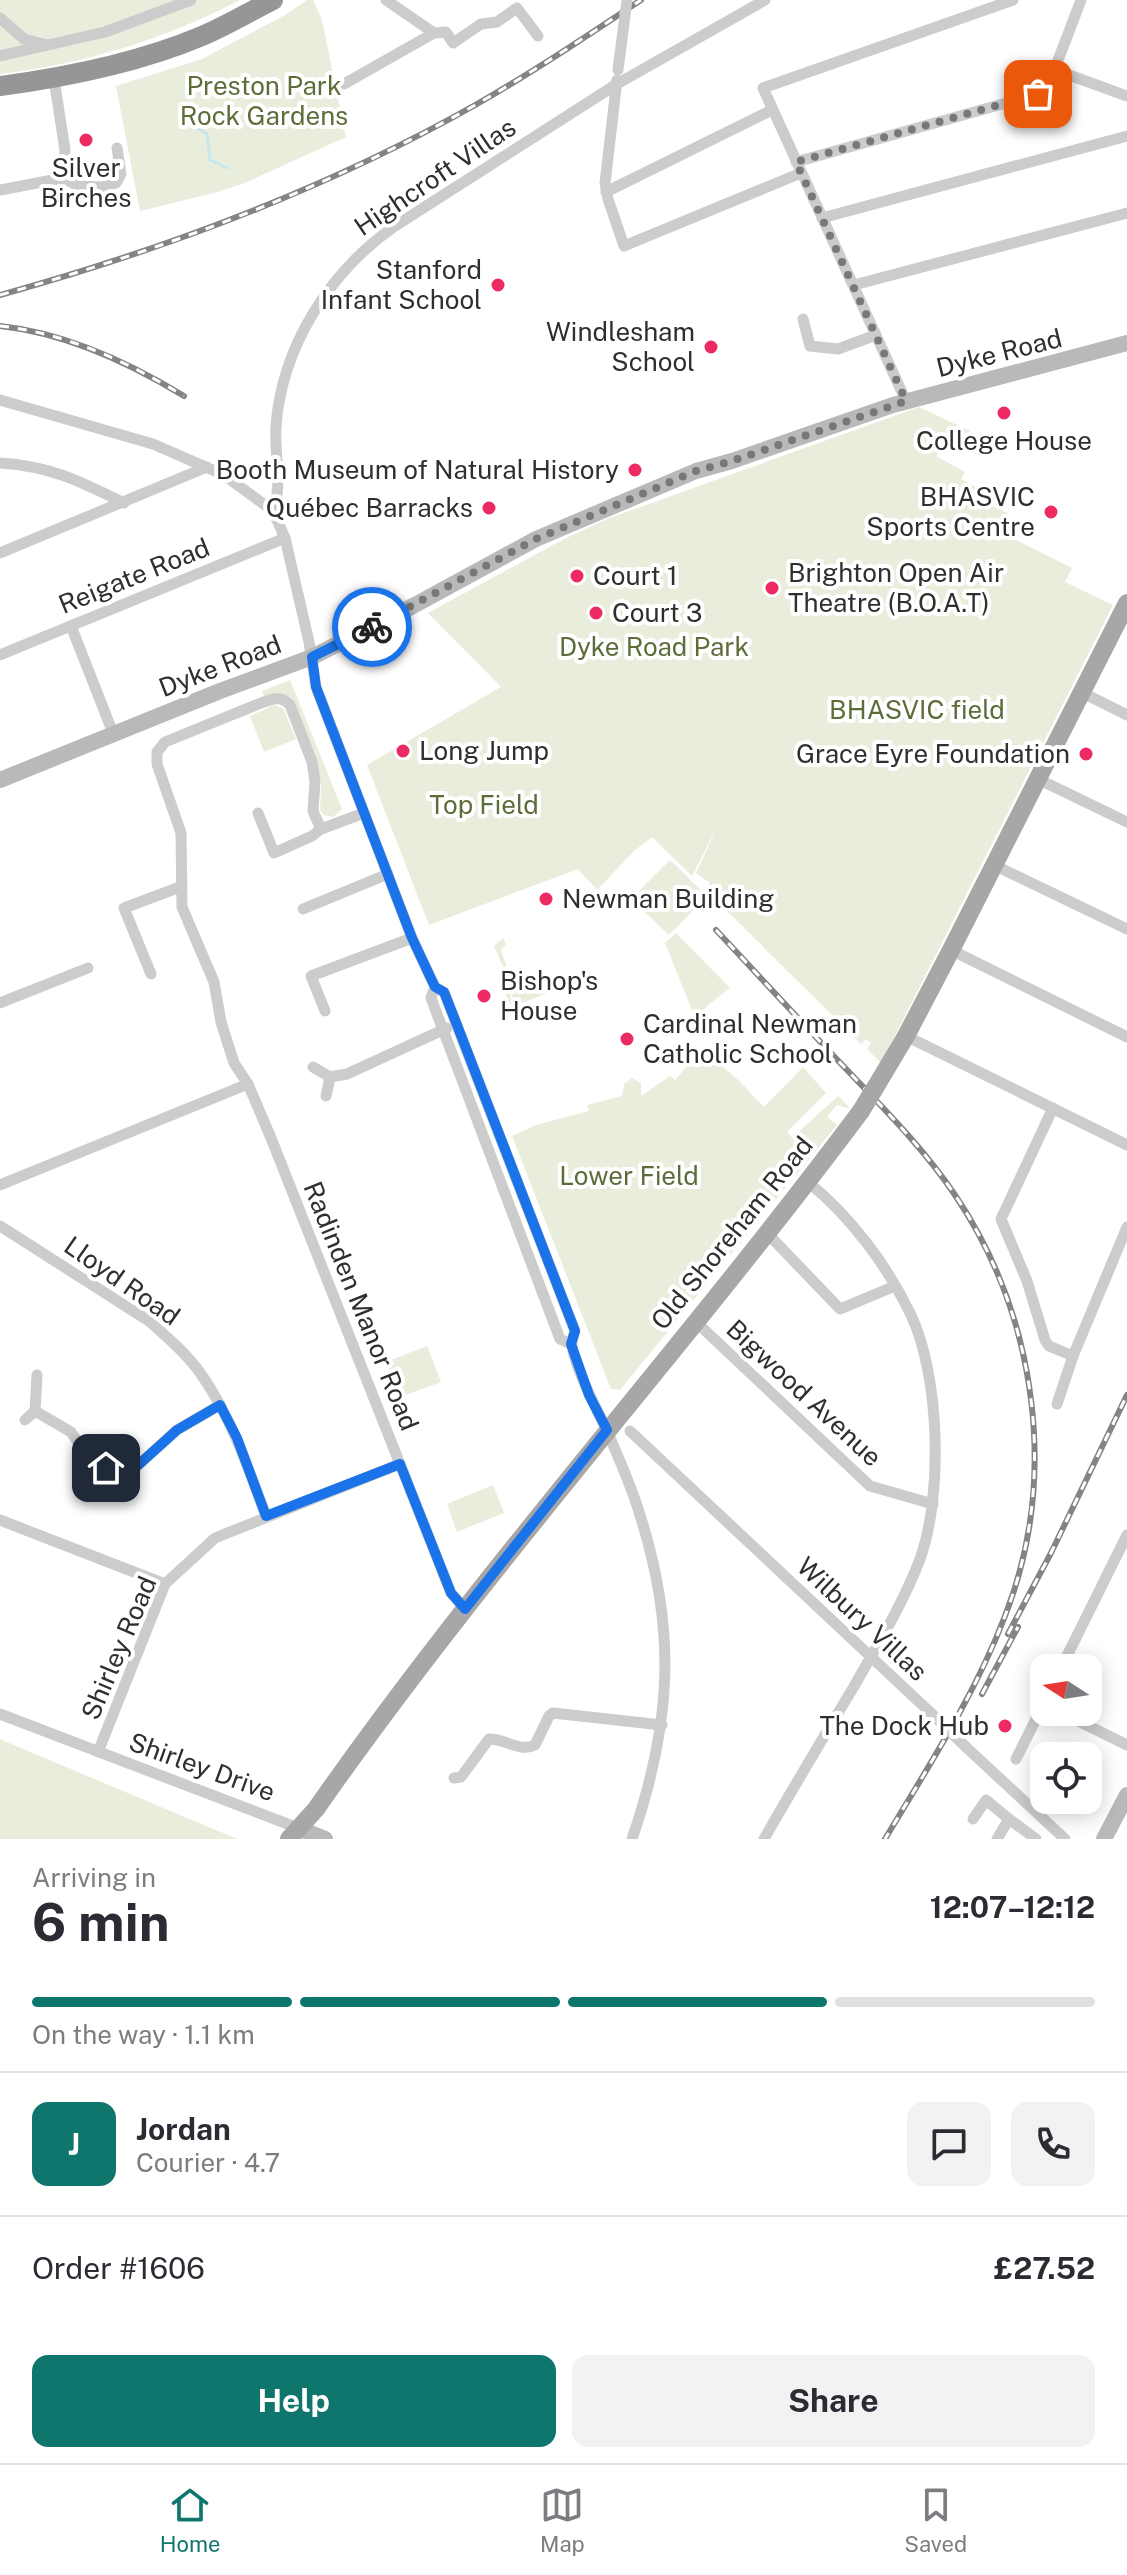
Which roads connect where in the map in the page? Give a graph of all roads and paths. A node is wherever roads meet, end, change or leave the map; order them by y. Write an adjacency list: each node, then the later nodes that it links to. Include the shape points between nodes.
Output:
1 (191, 0): 11 (street)
2 (273, 0): 14 (highway, via 202,36)
3 (386, 0): 9 (street)
4 (627, 0): 16 (street, bridge)
5 (765, 0): 16 (street, Highcroft Villas)
6 (1013, 0): 19 (street, via 763,88)
7 (1081, 0): 13 (street, via 1057,63)
8 (0, 18): 11 (street, via 24,39)
9 (434, 33): 10 (street, via 446,32 453,43 517,8); 15 (street)
10 (538, 36)
11 (51, 46): 12 (street)
12 (0, 56)
13 (1061, 72): 18 (street); 22 (street, via 1053,86 1038,94)
14 (54, 79): 17 (highway); 23 (street, via 65,150)
15 (344, 84)
16 (617, 84): 25 (street); 37 (street, Highcroft Villas, via 395,226 340,273 303,333 282,386)
17 (0, 86)
18 (1127, 96)
19 (772, 110): 22 (street); 25 (street)
20 (1127, 136): 27 (street)
21 (117, 148): 23 (street, via 121,174 116,183 78,186)
22 (798, 167): 25 (street, via 624,246); 27 (street)
23 (63, 178): 24 (street)
24 (0, 190)
25 (606, 192)
26 (1127, 213): 28 (street)
27 (822, 218): 28 (street)
28 (854, 285): 30 (street)
29 (803, 319): 30 (street, via 810,346 838,349)
30 (876, 335): 33 (street)
31 (1127, 343): 33 (street, Dyke Road)
32 (0, 400): 35 (street, via 153,444)
33 (906, 401): 43 (street, Dyke Road, via 696,471 556,530)
34 (0, 463): 36 (street, via 67,475)
35 (207, 467): 36 (street); 37 (street)
36 (124, 503): 39 (street)
37 (273, 511): 38 (street)
38 (285, 538): 41 (street, Reigate Road); 43 (street)
39 (0, 553)
40 (1127, 603): 44 (main road, Old Shoreham Road)
41 (71, 626): 42 (street, Reigate Road); 46 (street)
42 (0, 655)
43 (312, 657): 46 (street, Dyke Road); 50 (street, via 316,687)
44 (1081, 692): 45 (street); 47 (main road, Old Shoreham Road)
45 (1127, 715)
46 (113, 733): 48 (street, Dyke Road)
47 (1038, 779): 51 (street); 53 (main road, Old Shoreham Road)
48 (0, 780)
49 (258, 813): 52 (street, via 274,853)
50 (364, 813): 52 (street); 54 (street)
51 (1127, 822)
52 (321, 829): 55 (street, Radinden Manor Road, via 313,811 312,762 285,700 271,699 165,742 156,758 181,833)
53 (994, 865): 57 (street); 59 (main road, Old Shoreham Road)
54 (388, 874): 56 (street); 58 (street)
55 (180, 887): 61 (street, via 124,908); 71 (street, Radinden Manor Road, via 182,907 218,993 234,1063)
56 (303, 909)
57 (1127, 929)
58 (412, 938): 62 (street); 64 (street, via 311,976)
59 (951, 950): 67 (main road, Old Shoreham Road); 68 (street)
60 (88, 968): 63 (street)
61 (151, 974)
62 (435, 987): 65 (street, via 444,992); 66 (street, via 431,998)
63 (0, 1003)
64 (325, 1011)
65 (457, 1025): 66 (street); 82 (street, via 575,1331)
66 (443, 1030): 70 (street); 82 (street, via 560,1339)
67 (906, 1036): 73 (street); 75 (main road, Old Shoreham Road, bridge, via 861,1111)
68 (1127, 1037)
69 (313, 1067): 70 (street)
70 (330, 1077): 72 (street)
71 (248, 1084): 76 (street); 91 (street, Radinden Manor Road)
72 (326, 1096)
73 (1053, 1108): 74 (street); 83 (street, via 1001,1219 1045,1340)
74 (1127, 1145)
75 (808, 1182): 79 (main road, Old Shoreham Road); 80 (street, via 855,1228)
76 (0, 1185)
77 (0, 1226): 86 (street, Lloyd Road, via 149,1321 200,1372)
78 (1126, 1231): 83 (street)
79 (766, 1232): 80 (street, via 840,1309); 81 (main road, Old Shoreham Road)
80 (895, 1286): 92 (street, via 918,1336 933,1400)
81 (695, 1321): 89 (main road, Old Shoreham Road); 92 (street, Bigwood Avenue, via 870,1486)
82 (571, 1344): 89 (street)
83 (1073, 1356): 85 (street)
84 (37, 1375): 87 (street)
85 (1057, 1404)
86 (220, 1405): 87 (street, via 177,1430 136,1467 121,1472 88,1457 71,1432); 93 (street, Lloyd Road)
87 (35, 1411): 88 (street)
88 (25, 1420)
89 (607, 1430): 97 (main road, Old Shoreham Road); 101 (street, via 658,1578 664,1623)
90 (630, 1431): 99 (street, Wilbury Villas)
91 (400, 1464): 93 (street, Shirley Road); 97 (street, Radinden Manor Road, via 451,1593)
92 (933, 1504): 99 (street, via 920,1559)
93 (266, 1516): 96 (street, Shirley Road, via 215,1538)
94 (0, 1520): 96 (street)
95 (1127, 1535): 98 (street)
96 (165, 1584): 105 (street, Shirley Road)
97 (465, 1609): 111 (main road, Old Shoreham Road)
98 (1068, 1654)
99 (870, 1657): 114 (street); 117 (street, Wilbury Villas, bridge)
100 (0, 1714): 105 (street, Shirley Drive)
101 (662, 1725): 107 (street, via 553,1713 535,1745 524,1748 489,1739 461,1777); 113 (street)
102 (1033, 1726): 106 (street)
103 (1088, 1726): 104 (street)
104 (1127, 1745)
105 (98, 1752): 111 (street, Shirley Drive)
106 (1016, 1759)
107 (454, 1778)
108 (1127, 1795): 118 (street)
109 (973, 1819): 110 (street, via 986,1800)
110 (1009, 1819): 115 (street); 116 (street)
111 (294, 1833): 112 (street)
112 (325, 1839)
113 (632, 1839)
114 (764, 1839)
115 (997, 1839)
116 (1036, 1839)
117 (1065, 1839)
118 (1104, 1839)

